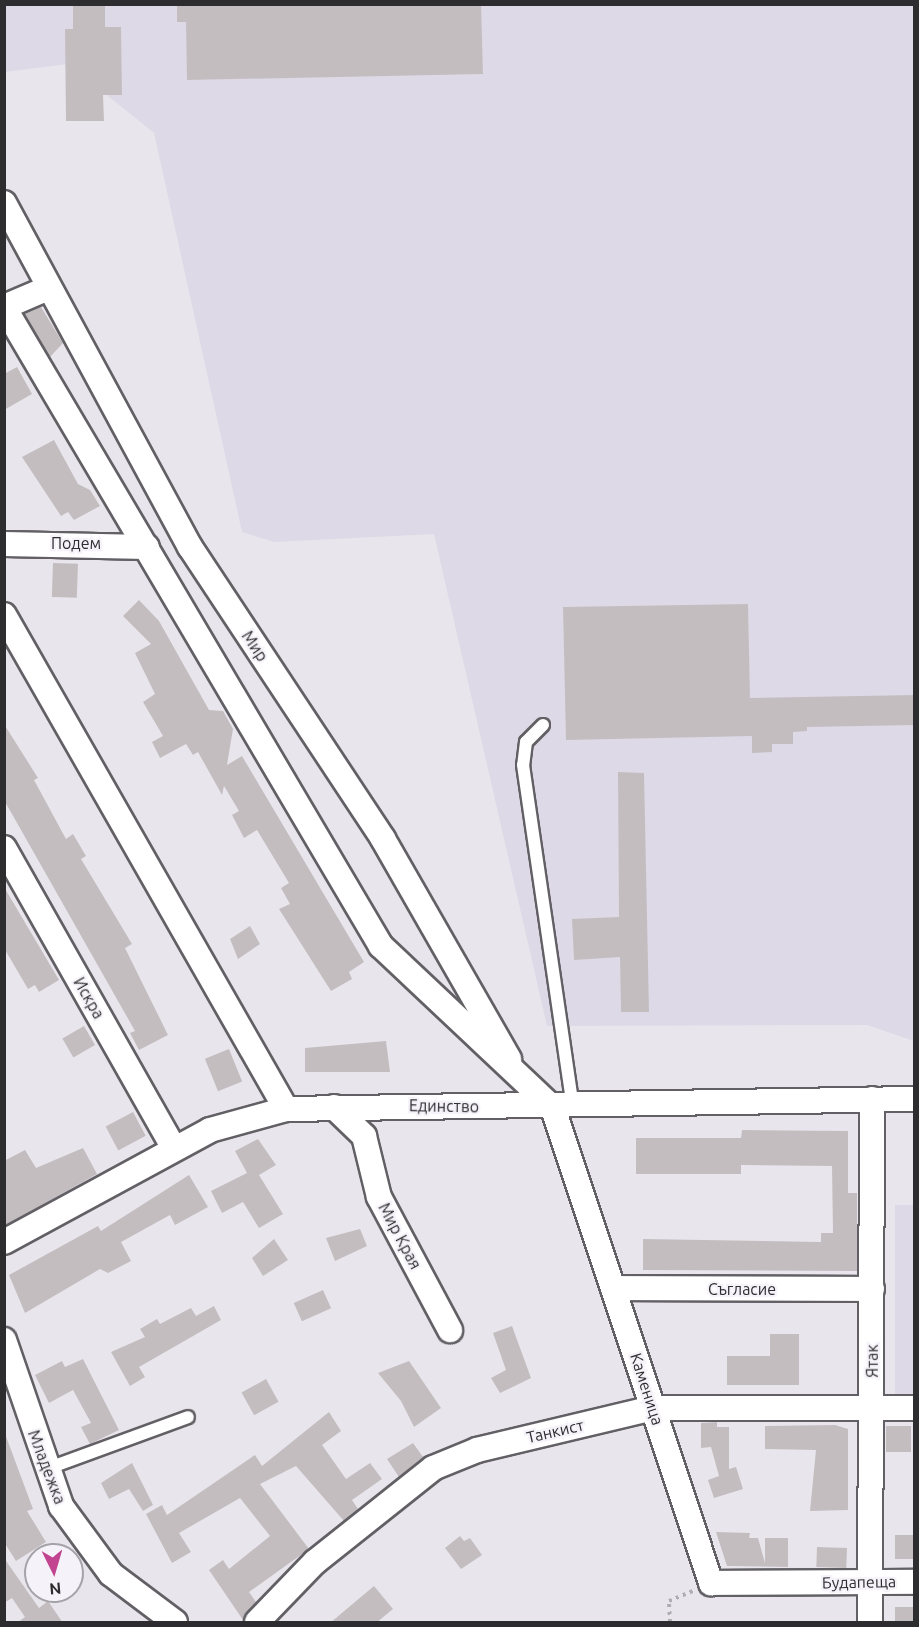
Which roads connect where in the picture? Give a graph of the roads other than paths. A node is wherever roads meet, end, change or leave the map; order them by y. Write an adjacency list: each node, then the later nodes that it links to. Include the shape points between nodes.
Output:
1 (4, 203): 2 (street, Мир)
2 (46, 289): 3 (street); 9 (street, Мир, via 190,547 383,839)
3 (4, 307): 5 (street, Мир)
4 (4, 544): 5 (street, Подем)
5 (147, 547): 9 (street, Мир, via 381,946)
6 (4, 615): 15 (street)
7 (543, 724): 14 (lane, via 526,742 523,765)
8 (4, 848): 17 (street, Искра)
9 (520, 1080): 14 (street, Мир)
10 (915, 1099): 11 (street, Единство)
11 (872, 1100): 14 (street, Единство); 20 (street, Ятак)
12 (375, 1106): 13 (street, Единство); 14 (street, Единство); 16 (street)
13 (334, 1107): 15 (street, Единство); 16 (street)
14 (563, 1107): 19 (street, Каменица)
15 (286, 1109): 17 (street, Единство, via 210,1130)
16 (364, 1136): 21 (street, Мир Края, via 379,1197)
17 (174, 1148): 18 (street, Единство)
18 (4, 1242)
19 (613, 1288): 20 (street, Съгласие); 24 (street, Каменица)
20 (872, 1289): 23 (street, Ятак)
21 (450, 1330)
22 (4, 1340): 27 (street, Младежка)
23 (871, 1407): 24 (street, Танкист); 25 (street, Танкист); 28 (street, Ятак)
24 (653, 1408): 30 (street, Каменица, via 711,1583); 32 (street, Танкист, via 518,1439 433,1468 315,1562)
25 (915, 1408)
26 (188, 1418): 27 (lane)
27 (46, 1469): 31 (street, Младежка, via 61,1506 111,1574)
28 (871, 1581): 29 (street, Будапеща); 30 (street, Будапеща); 33 (street, Ятак)
29 (915, 1582)
30 (804, 1583)
31 (175, 1623)
32 (257, 1623)
33 (870, 1623)

